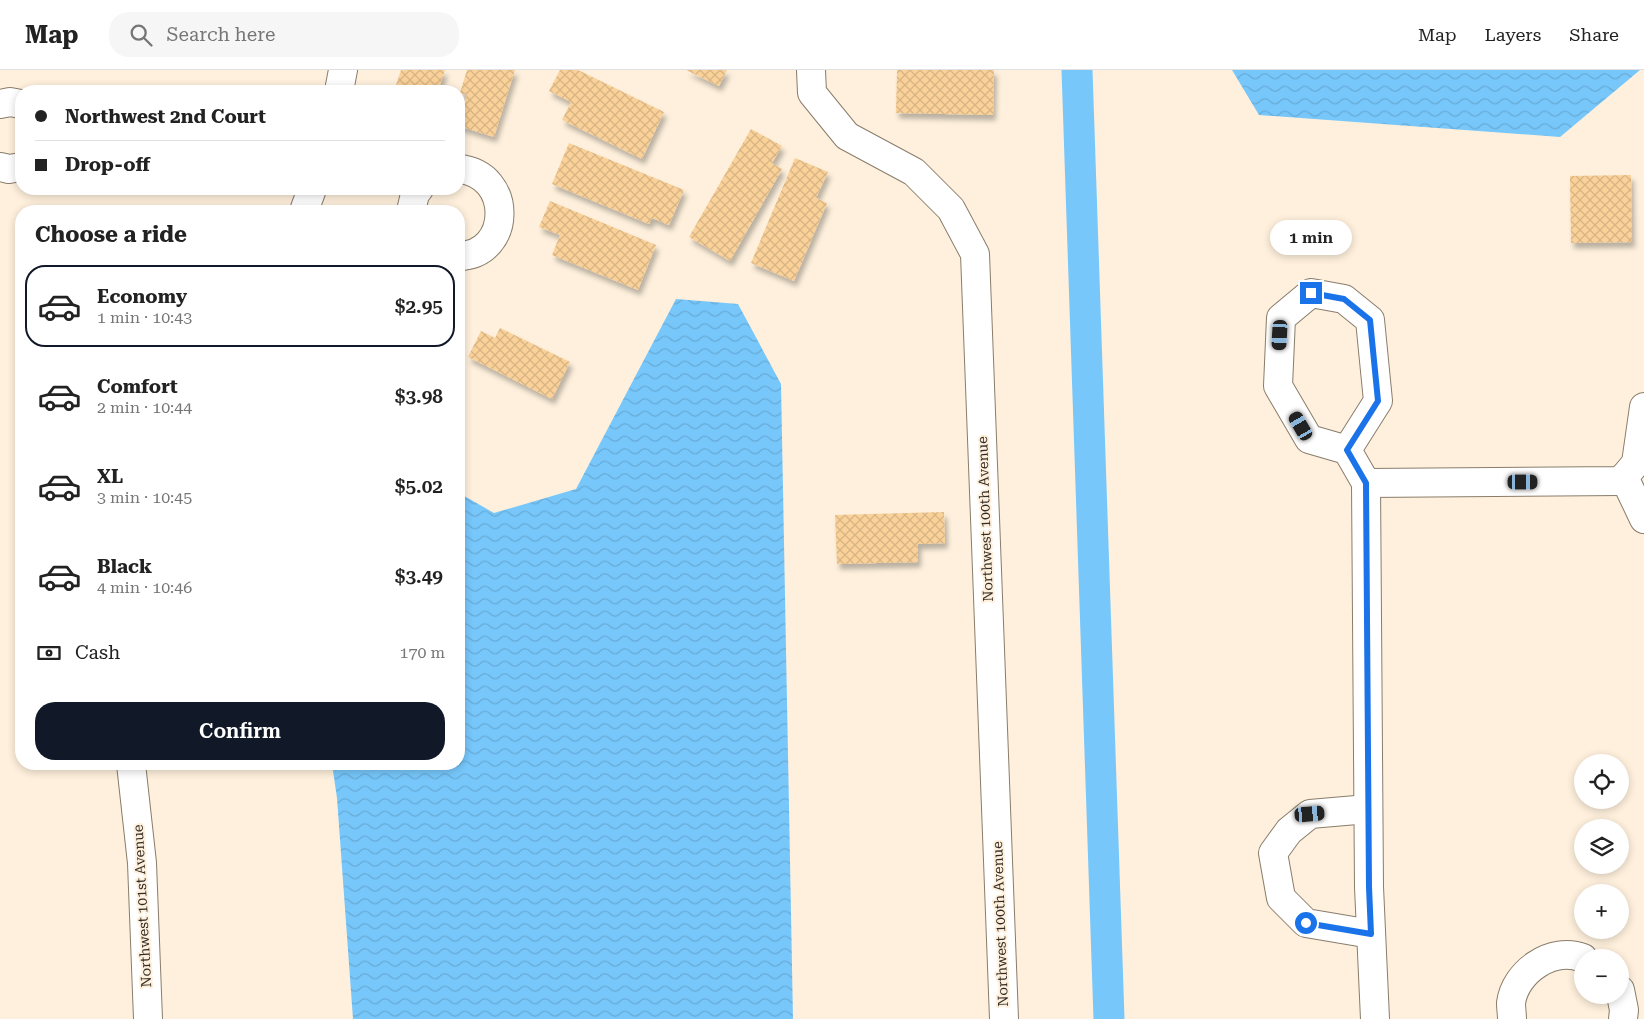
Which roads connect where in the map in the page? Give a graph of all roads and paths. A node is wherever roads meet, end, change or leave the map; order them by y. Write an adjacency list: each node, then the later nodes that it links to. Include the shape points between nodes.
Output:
1 (343, 70): 3 (street)
2 (812, 82): 21 (street, Northwest 100th Avenue, via 847,136 914,172 951,209 975,254)
3 (340, 85)
4 (15, 103): 5 (street)
5 (0, 104)
6 (0, 167): 7 (street)
7 (15, 168)
8 (465, 169): 9 (street, via 481,176 492,187 499,201 500,216 489,243)
9 (465, 256)
10 (1644, 407): 12 (street, via 1636,463)
11 (1347, 450): 11 (street, via 1309,439 1278,386 1281,318 1311,293 1344,299 1370,320 1378,401); 13 (street)
12 (1624, 477): 13 (street, via 1621,481); 14 (street)
13 (1366, 483): 16 (street)
14 (1644, 519)
15 (132, 770): 20 (street, Northwest 101st Avenue, via 142,863)
16 (1368, 809): 17 (street); 17 (street, via 1310,814 1288,831 1273,853 1280,898 1306,923)
17 (1371, 934): 22 (street)
18 (1574, 957): 23 (street, via 1560,955 1543,960 1528,971 1517,986 1511,1003)
19 (1623, 1004): 24 (street)
20 (148, 1019)
21 (1004, 1019)
22 (1375, 1019)
23 (1512, 1019)
24 (1623, 1019)

